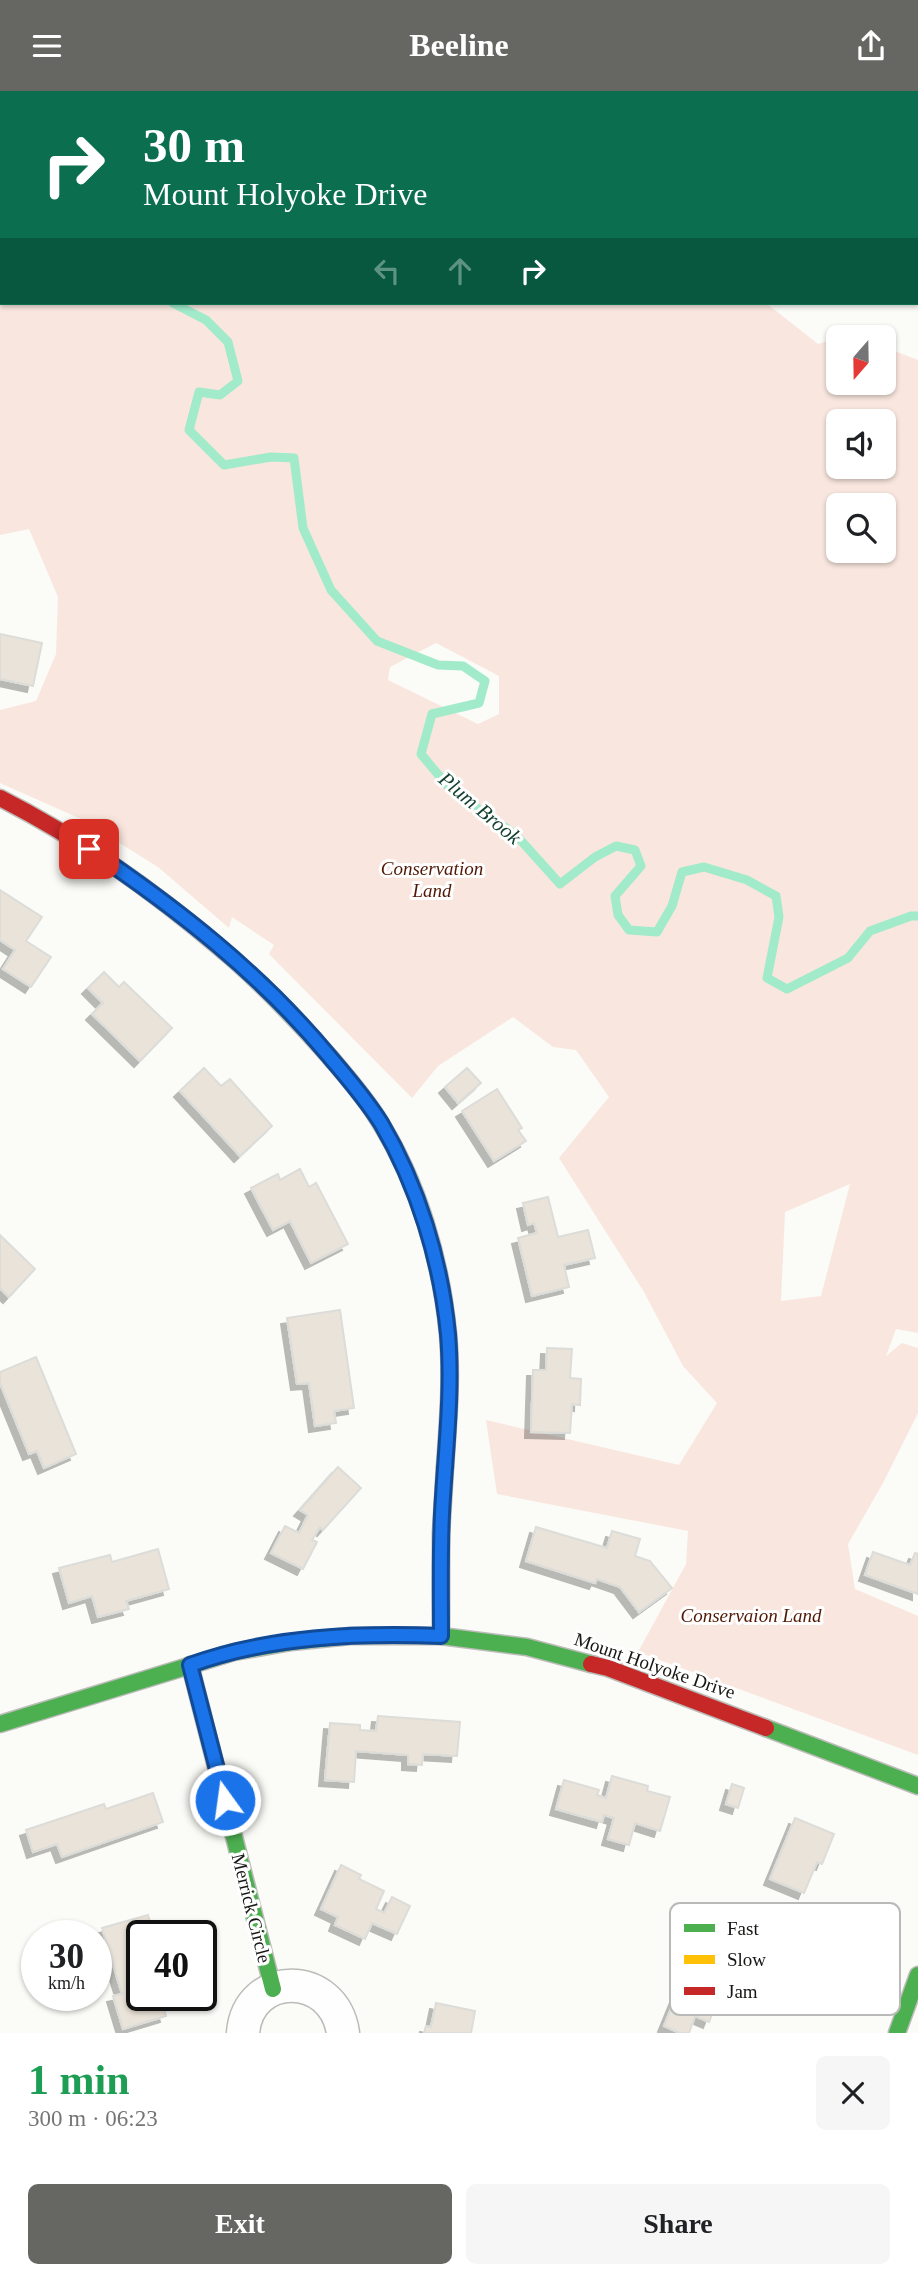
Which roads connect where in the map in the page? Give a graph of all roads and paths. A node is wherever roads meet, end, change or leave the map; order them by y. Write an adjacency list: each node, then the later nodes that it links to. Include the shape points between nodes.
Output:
1 (0, 799): 2 (street, via 58,830 147,889 240,963 291,1012 349,1079 393,1146 430,1243 448,1335)
2 (441, 1636): 3 (street, Mount Holyoke Drive, via 291,1642); 5 (street, Mount Holyoke Drive, via 527,1647 608,1668)
3 (190, 1665): 4 (street, Mount Holyoke Drive); 7 (street, Merrick Circle)
4 (0, 1724)
5 (918, 1786)
6 (918, 1975): 10 (street)
7 (273, 1989): 8 (street, Merrick Circle, via 256,2001); 9 (street, Merrick Circle, via 302,1986 320,1993 339,2015)
8 (243, 2033)
9 (343, 2033)
10 (897, 2033)

